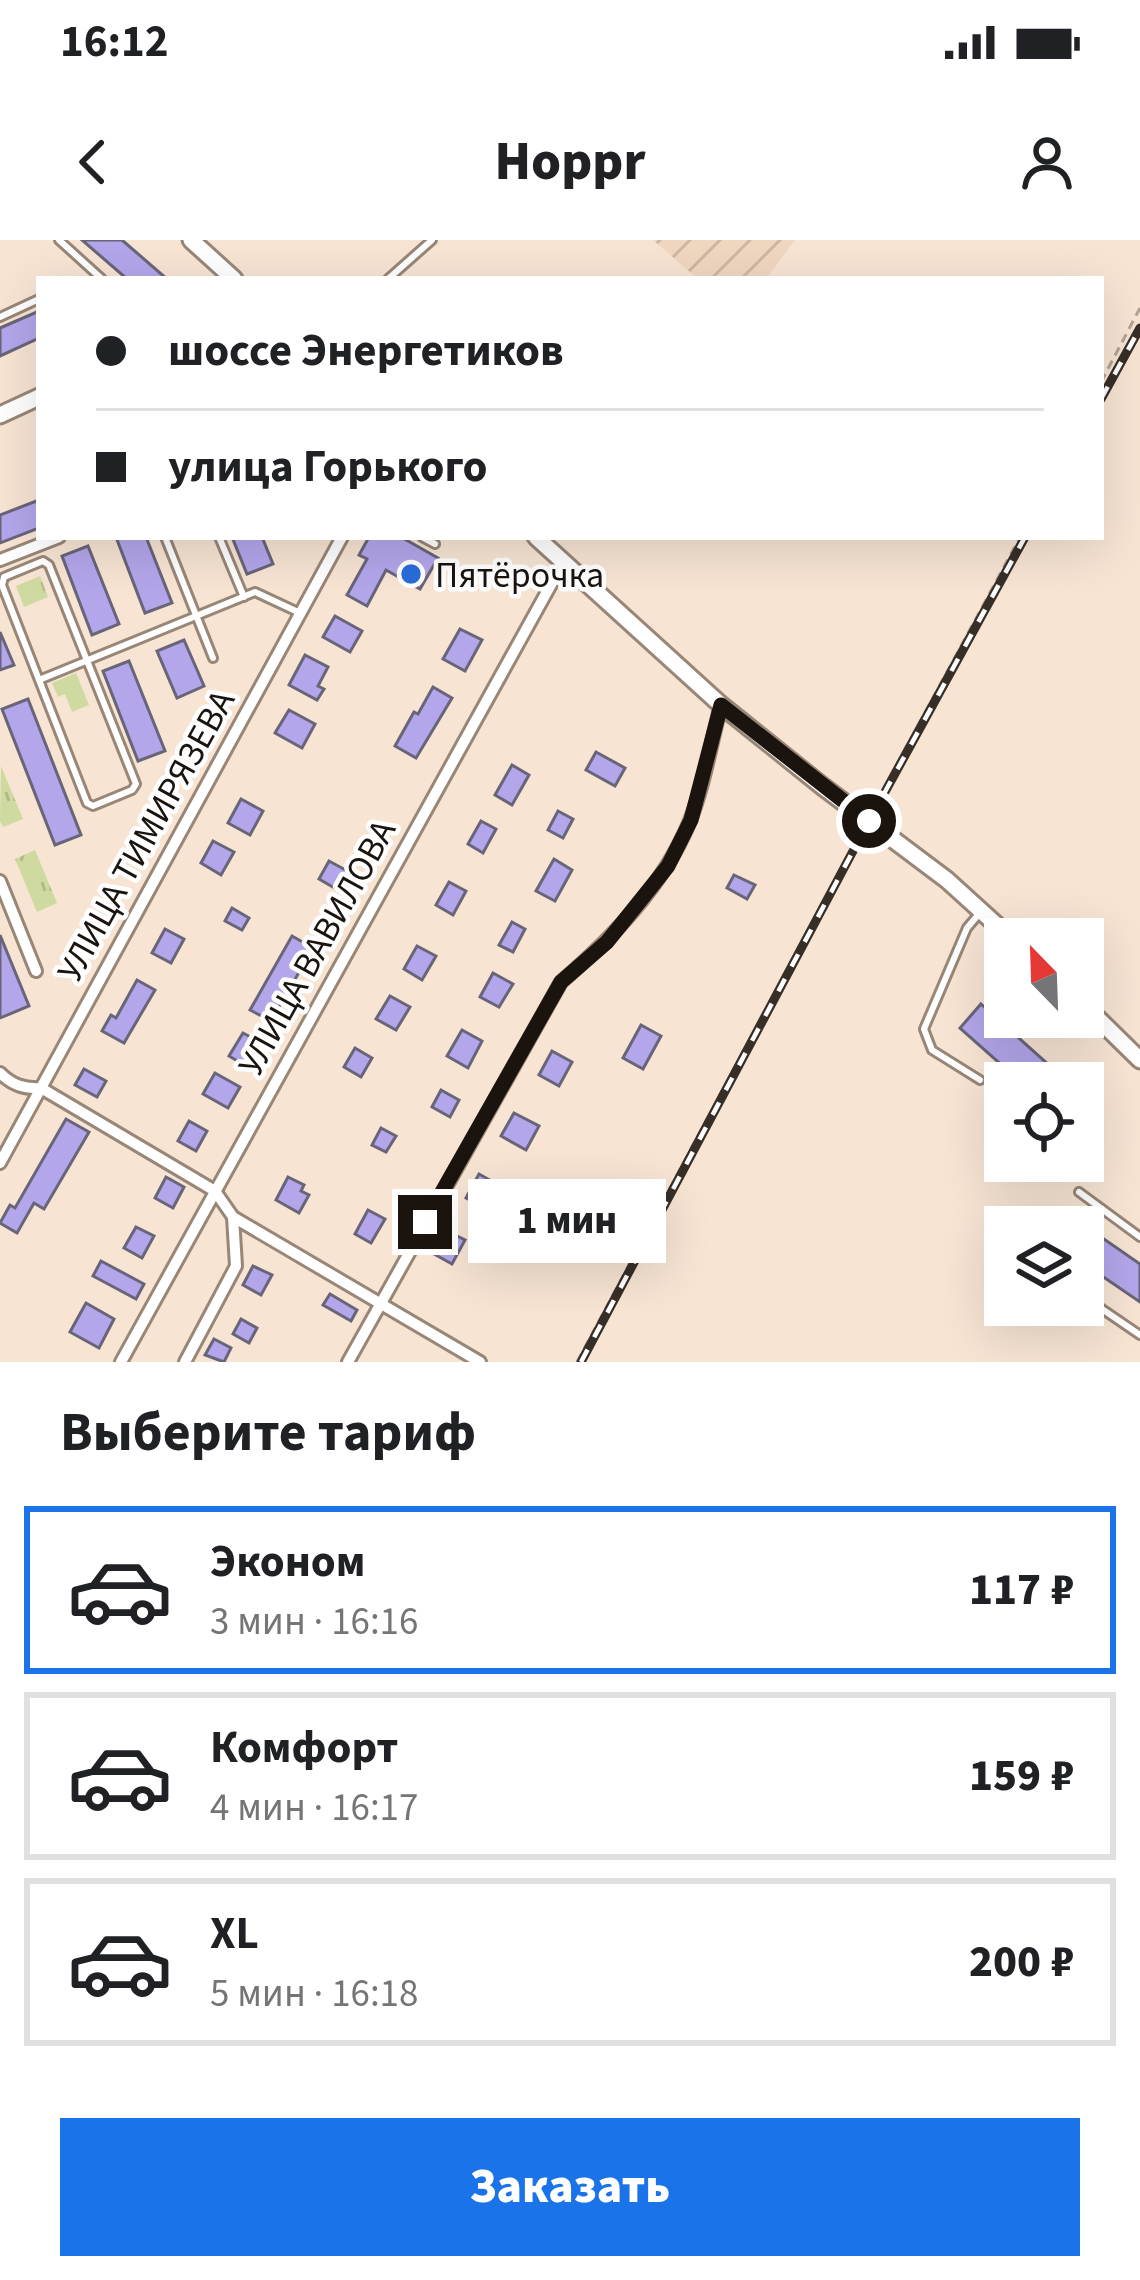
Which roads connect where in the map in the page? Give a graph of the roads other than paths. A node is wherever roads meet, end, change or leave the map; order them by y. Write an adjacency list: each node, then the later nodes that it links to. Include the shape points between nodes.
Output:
1 (59, 240): 5 (lane)
2 (191, 240): 4 (main road)
3 (432, 240): 6 (lane)
4 (216, 273)
5 (99, 276)
6 (391, 276)
7 (36, 300): 8 (lane)
8 (0, 317)
9 (36, 398): 10 (main road)
10 (0, 415)
11 (51, 540): 18 (street)
12 (166, 540): 22 (lane)
13 (220, 540): 20 (lane)
14 (340, 540): 21 (street, УЛИЦА ТИМИРЯЗЕВА)
15 (428, 540): 17 (lane)
16 (540, 540): 19 (main road)
17 (435, 544)
18 (0, 560)
19 (564, 561): 26 (main road); 37 (street, УЛИЦА ВАВИЛОВА)
20 (244, 597): 21 (lane, via 255,592); 22 (lane)
21 (300, 613): 35 (street, УЛИЦА ТИМИРЯЗЕВА)
22 (196, 616): 23 (lane); 24 (lane)
23 (213, 658)
24 (86, 661): 25 (lane); 25 (lane, via 43,561 2,585); 25 (lane, via 136,784 93,806)
25 (39, 680)
26 (721, 705): 28 (main road); 41 (street, via 691,820 668,866 607,942 561,982)
27 (0, 881): 30 (street)
28 (981, 911): 29 (main road); 34 (lane, via 924,1029 932,1050)
29 (989, 918)
30 (36, 971)
31 (1104, 1025): 32 (main road)
32 (1140, 1060)
33 (0, 1073): 35 (street, via 26,1089)
34 (980, 1080)
35 (41, 1088): 36 (street, УЛИЦА ТИМИРЯЗЕВА); 37 (street)
36 (0, 1163)
37 (215, 1191): 39 (street); 44 (street, УЛИЦА ВАВИЛОВА)
38 (1079, 1192): 40 (lane)
39 (232, 1217): 41 (street); 45 (street, via 236,1266)
40 (1140, 1237)
41 (380, 1303): 46 (street); 47 (street)
42 (1104, 1310): 43 (lane)
43 (1140, 1335)
44 (121, 1362)
45 (185, 1362)
46 (348, 1362)
47 (480, 1362)

